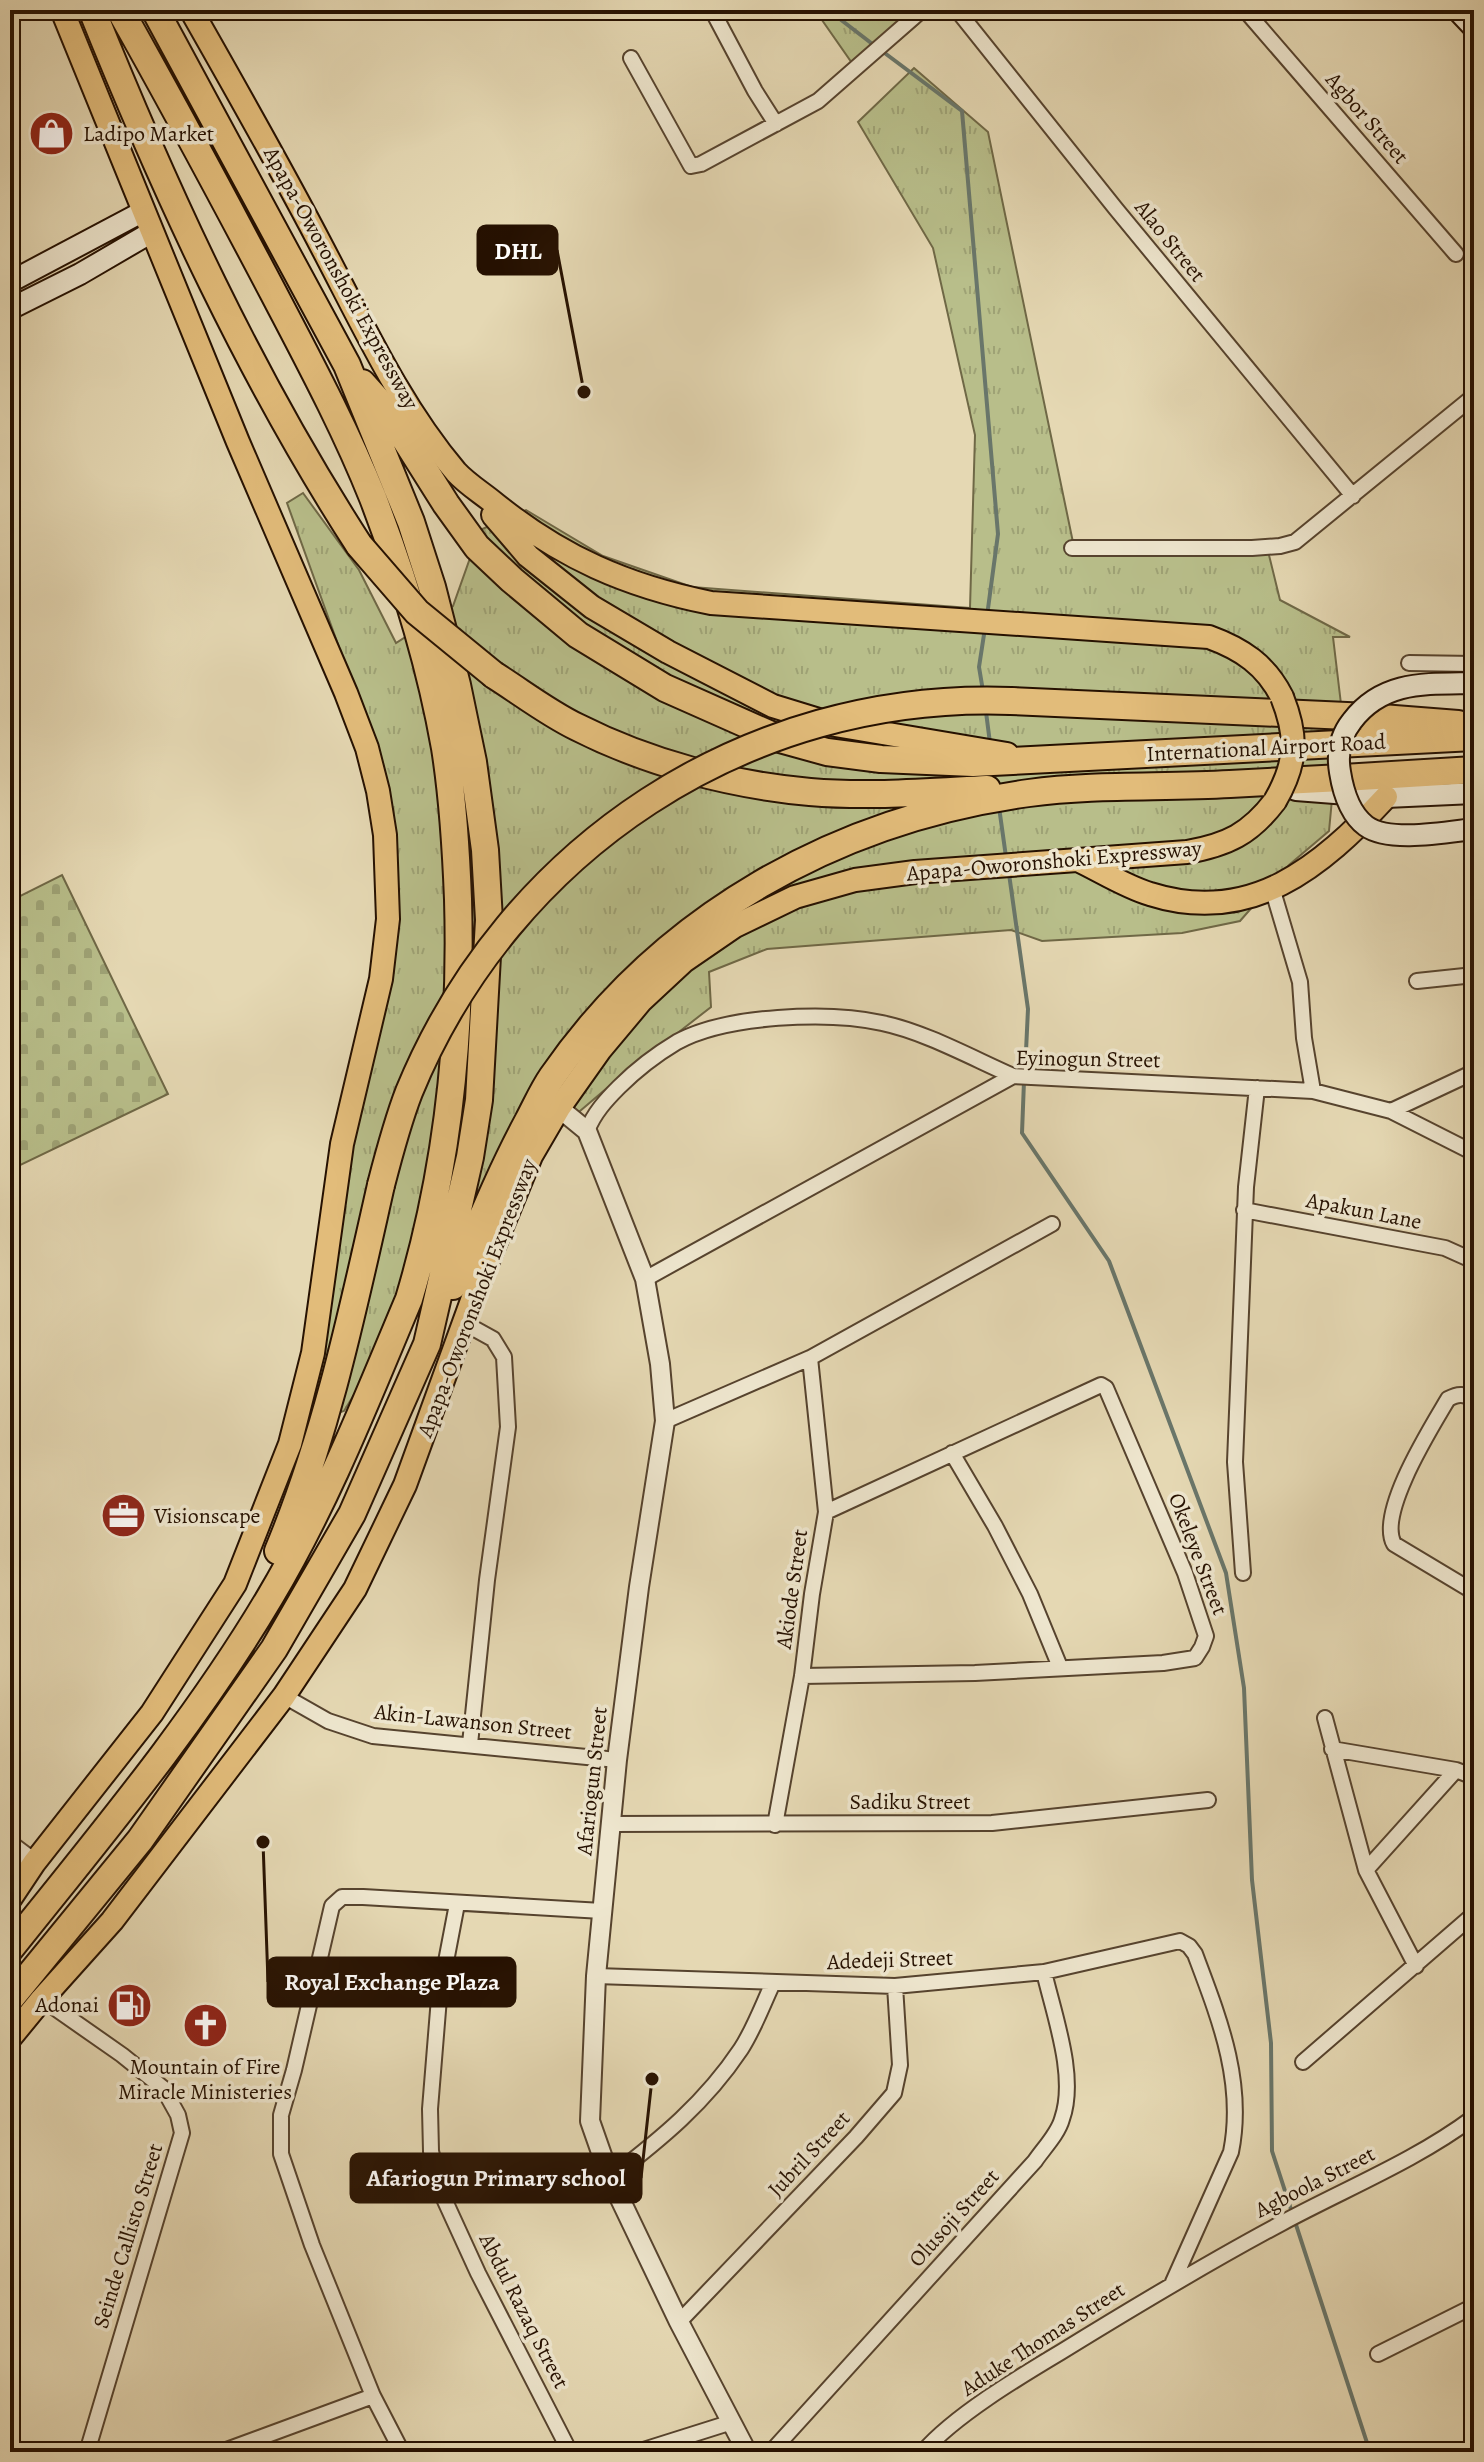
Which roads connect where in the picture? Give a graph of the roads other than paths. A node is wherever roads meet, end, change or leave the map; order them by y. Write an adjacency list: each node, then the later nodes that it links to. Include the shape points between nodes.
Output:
1 (62, 10): 14 (main road)
2 (92, 10): 36 (highway, bridge, via 250,358 359,545 417,612 494,675 575,726 643,756 738,782 811,792)
3 (120, 10): 68 (highway, via 316,375 372,497 421,641 445,749 456,835 459,944 453,1088 433,1205 409,1299 333,1482 270,1597)
4 (155, 10): 19 (highway, Apapa-Oworonshoki Expressway)
5 (191, 10): 21 (main road, Apapa-Oworonshoki Expressway, via 370,341)
6 (712, 10): 13 (street)
7 (922, 10): 13 (street, via 818,101)
8 (957, 10): 22 (street, Alao Street)
9 (1245, 10): 16 (street, Agbor Street)
10 (1457, 10): 11 (main road)
11 (1474, 28)
12 (631, 58): 13 (street, via 691,166)
13 (776, 124)
14 (142, 212): 15 (main road); 17 (main road)
15 (152, 232): 18 (main road); 78 (main road, via 367,748 385,835 388,919 381,979 342,1144 313,1353 290,1444 235,1584 152,1713)
16 (1456, 254)
17 (10, 282)
18 (10, 309)
19 (347, 365): 31 (highway, via 388,412 477,547 578,635 665,688 780,739 881,759); 56 (highway, Apapa-Oworonshoki Expressway, via 432,587 473,762 485,850 489,920 479,1100)
20 (1474, 396): 22 (street)
21 (458, 474): 31 (main road, via 528,556 592,607 668,652 773,706); 39 (main road, Apapa-Oworonshoki Expressway, bridge, via 573,557 669,595 757,607 1209,637 1262,665 1293,724 1293,754 1287,781 1259,822 1215,847)
22 (1353, 496): 23 (street, via 1295,542 1280,546)
23 (1072, 548)
24 (1409, 663): 25 (street)
25 (1474, 664)
26 (1474, 683): 38 (main road, bridge, via 1419,684 1364,704 1344,730 1338,758 1343,792 1366,827 1393,835)
27 (1474, 711): 28 (highway)
28 (1369, 717): 29 (highway); 68 (highway, bridge, via 964,699 893,706 780,734 726,757 681,781 562,867 527,903 460,994 409,1093 393,1138 327,1413 297,1506 262,1590)
29 (1474, 726)
30 (1474, 737): 33 (highway, International Airport Road, via 1057,760)
31 (973, 756): 33 (highway)
32 (1474, 770): 34 (highway, International Airport Road)
33 (1025, 774): 34 (highway, International Airport Road, via 1062,789); 36 (highway)
34 (1228, 785): 37 (main road, International Airport Road)
35 (1474, 793): 37 (main road, International Airport Road)
36 (977, 796): 56 (highway, via 822,851 753,886 674,942 612,1001 551,1078 488,1201)
37 (1386, 797): 40 (main road, via 1345,839)
38 (1474, 829)
39 (1077, 859): 40 (main road, via 1150,894 1204,905); 47 (main road, Apapa-Oworonshoki Expressway, via 855,880 795,897 735,926 684,961 641,1001)
40 (1273, 891): 46 (street, via 1300,982)
41 (1474, 975): 42 (street)
42 (1417, 981)
43 (1474, 1072): 48 (street)
44 (1013, 1076): 45 (street, Eyinogun Street); 49 (street, via 884,1023 833,1015 761,1020 678,1042 633,1073 603,1104); 54 (street, Eyinogun Street)
45 (1257, 1088): 46 (street, Eyinogun Street); 51 (street)
46 (1313, 1091): 48 (street, Eyinogun Street)
47 (559, 1108): 49 (street, Afariogun Street); 55 (main road, Apapa-Oworonshoki Expressway, via 531,1156)
48 (1391, 1111): 50 (street, Eyinogun Street)
49 (587, 1131): 54 (street, Afariogun Street)
50 (1474, 1153)
51 (1244, 1210): 53 (street, Apakun Lane, via 1445,1248); 62 (street, via 1235,1462)
52 (1052, 1224): 57 (street)
53 (1474, 1261)
54 (645, 1279): 59 (street, Afariogun Street)
55 (464, 1323): 66 (main road, Apapa-Oworonshoki Expressway, via 399,1498 355,1589); 69 (street, via 493,1339 504,1357 508,1413)
56 (427, 1344): 90 (highway, Apapa-Oworonshoki Expressway, via 352,1514 274,1649 140,1840)
57 (810, 1358): 59 (street); 61 (street, Akiode Street)
58 (1474, 1400): 63 (street, via 1457,1394 1448,1399 1410,1464 1389,1531 1394,1544)
59 (665, 1421): 71 (street, Afariogun Street)
60 (952, 1453): 61 (street, Okeleye Street); 64 (street, via 1030,1594); 64 (street, Okeleye Street, via 1094,1386 1106,1388 1185,1573 1206,1636 1195,1658)
61 (826, 1512): 65 (street, Akiode Street)
62 (1243, 1573)
63 (1474, 1592)
64 (1060, 1667): 65 (street, Okeleye Street)
65 (802, 1676): 76 (street, Akiode Street)
66 (284, 1696): 69 (street, Akin-Lawanson Street, via 328,1721 373,1736); 91 (main road, Apapa-Oworonshoki Expressway, via 112,1921)
67 (1325, 1718): 70 (street)
68 (190, 1720): 84 (highway)
69 (470, 1744): 71 (street, Akin-Lawanson Street)
70 (1332, 1749): 72 (street); 79 (street)
71 (617, 1760): 75 (street, Afariogun Street)
72 (1456, 1770): 73 (street); 79 (street)
73 (1474, 1777)
74 (1208, 1800): 76 (street, Sadiku Street, via 992,1823)
75 (611, 1824): 76 (street, Sadiku Street); 82 (street, Afariogun Street)
76 (775, 1825)
77 (10, 1845): 78 (street)
78 (34, 1863): 80 (main road)
79 (1366, 1870): 85 (street)
80 (10, 1899)
81 (457, 1904): 82 (street); 100 (street, via 363,1897 335,1901 281,2115 281,2154); 105 (street, Abdul Razaq Street, via 439,1998 431,2151 440,2190 471,2259)
82 (602, 1911): 87 (street, Afariogun Street)
83 (1474, 1914): 85 (street)
84 (10, 1949)
85 (1416, 1966): 93 (street)
86 (1044, 1972): 89 (street, Adedeji Street); 96 (street, Adedeji Street, via 1180,1941 1195,1954 1226,2038 1236,2096 1231,2152); 108 (street, Olusoji Street, via 1067,2083 1062,2120 1035,2161)
87 (596, 1976): 88 (street, Adedeji Street); 95 (street, Afariogun Street, via 590,2121)
88 (773, 1983): 89 (street, Adedeji Street); 95 (street, via 743,2047 704,2098 664,2138)
89 (895, 1986): 98 (street, Jubril Street, via 900,2065 894,2093)
90 (10, 1999)
91 (42, 1999): 92 (main road, Apapa-Oworonshoki Expressway); 102 (street, Seinde Callisto Street, via 163,2088 182,2133)
92 (10, 2038)
93 (1303, 2062)
94 (1474, 2117): 96 (street, Agboola Street, via 1391,2169)
95 (610, 2178): 98 (street, Afariogun Street)
96 (1173, 2282): 109 (street, Aduke Thomas Street, via 1035,2367 938,2435)
97 (1474, 2306): 99 (street)
98 (679, 2322): 101 (street, Afariogun Street)
99 (1378, 2354)
100 (373, 2396): 103 (street); 104 (street)
101 (732, 2422): 106 (street); 107 (street, Afariogun Street)
102 (87, 2452)
103 (221, 2452)
104 (402, 2452)
105 (570, 2452)
106 (637, 2452)
107 (747, 2452)
108 (771, 2452)
109 (923, 2452)

